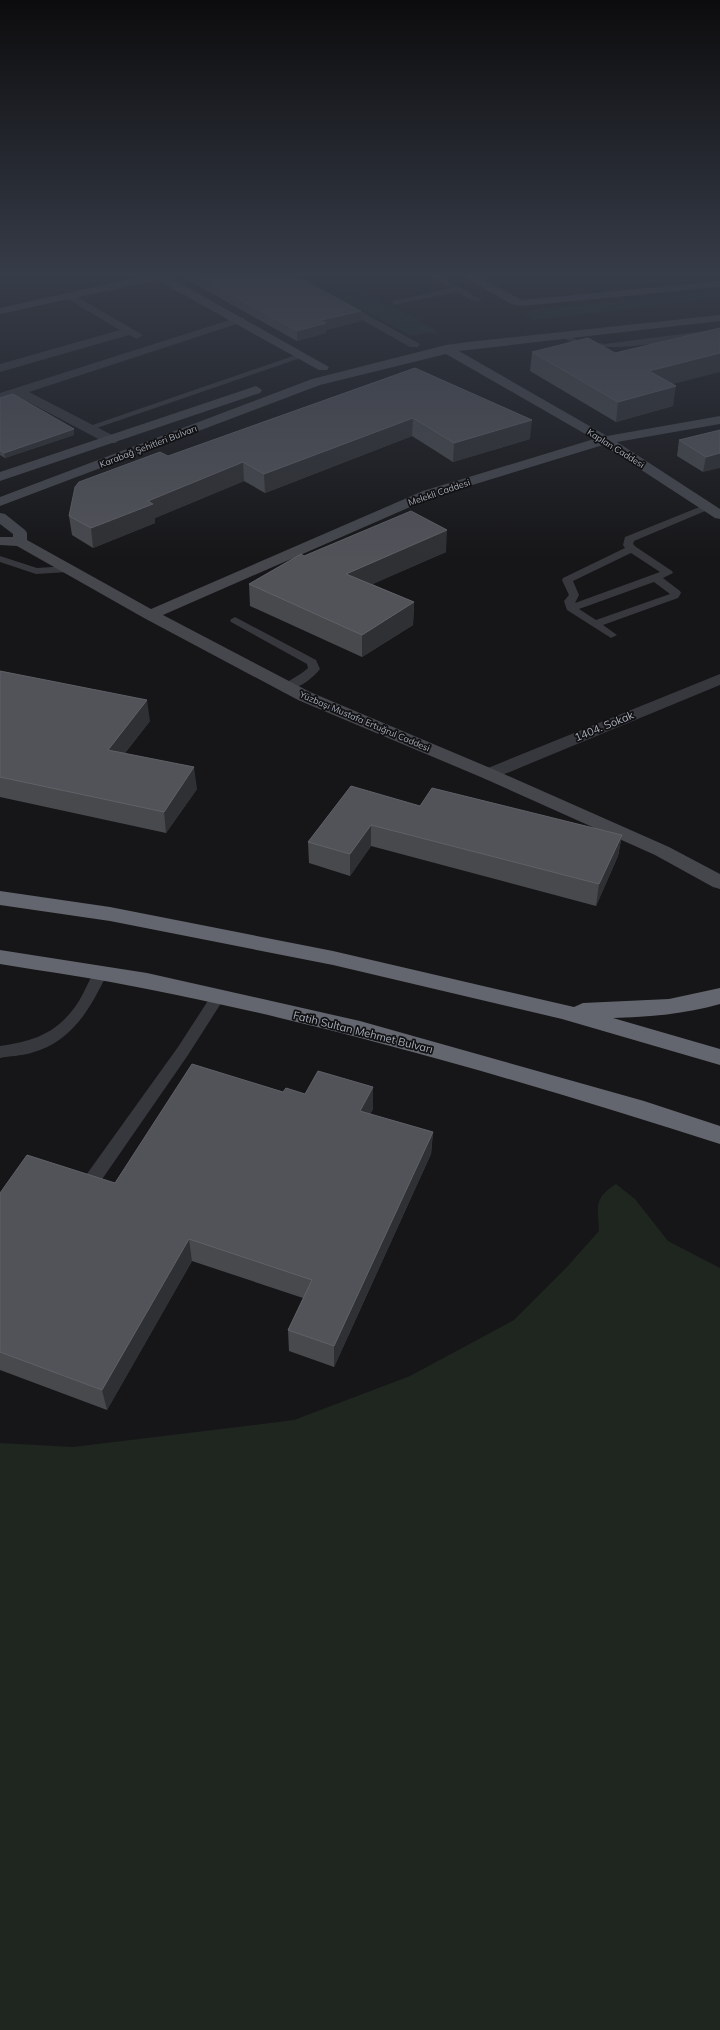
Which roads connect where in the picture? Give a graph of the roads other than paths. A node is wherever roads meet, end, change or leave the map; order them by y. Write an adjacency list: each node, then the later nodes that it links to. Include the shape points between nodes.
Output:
1 (82, 371): 6 (street)
2 (258, 371): 9 (lane)
3 (349, 371): 13 (street, Karabağ Şehitleri Bulvarı)
4 (484, 371): 11 (street, Kaplan Caddesi)
5 (264, 387): 10 (street, Karabağ Şehitleri Bulvarı)
6 (18, 391): 7 (street); 9 (street)
7 (0, 397)
8 (720, 420): 11 (street, Melekli Caddesi)
9 (88, 428): 10 (street)
10 (111, 440): 12 (street, Karabağ Şehitleri Bulvarı)
11 (605, 440): 14 (street, Kaplan Caddesi); 24 (street, Melekli Caddesi, via 428,494)
12 (0, 477)
13 (0, 502)
14 (707, 507): 15 (street, Kaplan Caddesi); 19 (lane, via 629,538 628,545)
15 (720, 515)
16 (0, 517): 18 (street, via 20,532)
17 (0, 541): 18 (street, Yüzbaşı Mustafa Ertuğrul Caddesi)
18 (20, 542): 21 (street, Yüzbaşı Mustafa Ertuğrul Caddesi)
19 (632, 549): 22 (lane, via 668,572); 23 (lane, via 567,580 574,595 569,601)
20 (0, 559): 21 (lane, via 36,571)
21 (68, 569): 24 (street, Yüzbaşı Mustafa Ertuğrul Caddesi)
22 (654, 577): 23 (lane); 26 (lane, via 676,593 674,596)
23 (571, 608): 26 (lane)
24 (150, 615): 29 (street, Yüzbaşı Mustafa Ertuğrul Caddesi)
25 (235, 620): 29 (lane, via 312,662 314,669)
26 (594, 624): 27 (lane)
27 (611, 635)
28 (720, 679): 30 (street, 1404. Sokak)
29 (288, 687): 30 (street, Yüzbaşı Mustafa Ertuğrul Caddesi)
30 (489, 774): 31 (street, Yüzbaşı Mustafa Ertuğrul Caddesi, via 662,851)
31 (720, 882)
32 (0, 898): 37 (highway, via 110,914 333,958)
33 (0, 957): 34 (highway, Fatih Sultan Mehmet Bulvarı)
34 (100, 974): 36 (highway, Fatih Sultan Mehmet Bulvarı); 38 (lane, via 85,1004 60,1033 29,1048)
35 (720, 996): 37 (highway, via 703,1002 664,1008)
36 (218, 997): 40 (highway, Fatih Sultan Mehmet Bulvarı, via 360,1029 644,1110); 41 (lane)
37 (562, 1011): 39 (highway)
38 (0, 1052)
39 (720, 1057)
40 (718, 1136)
41 (90, 1183)

